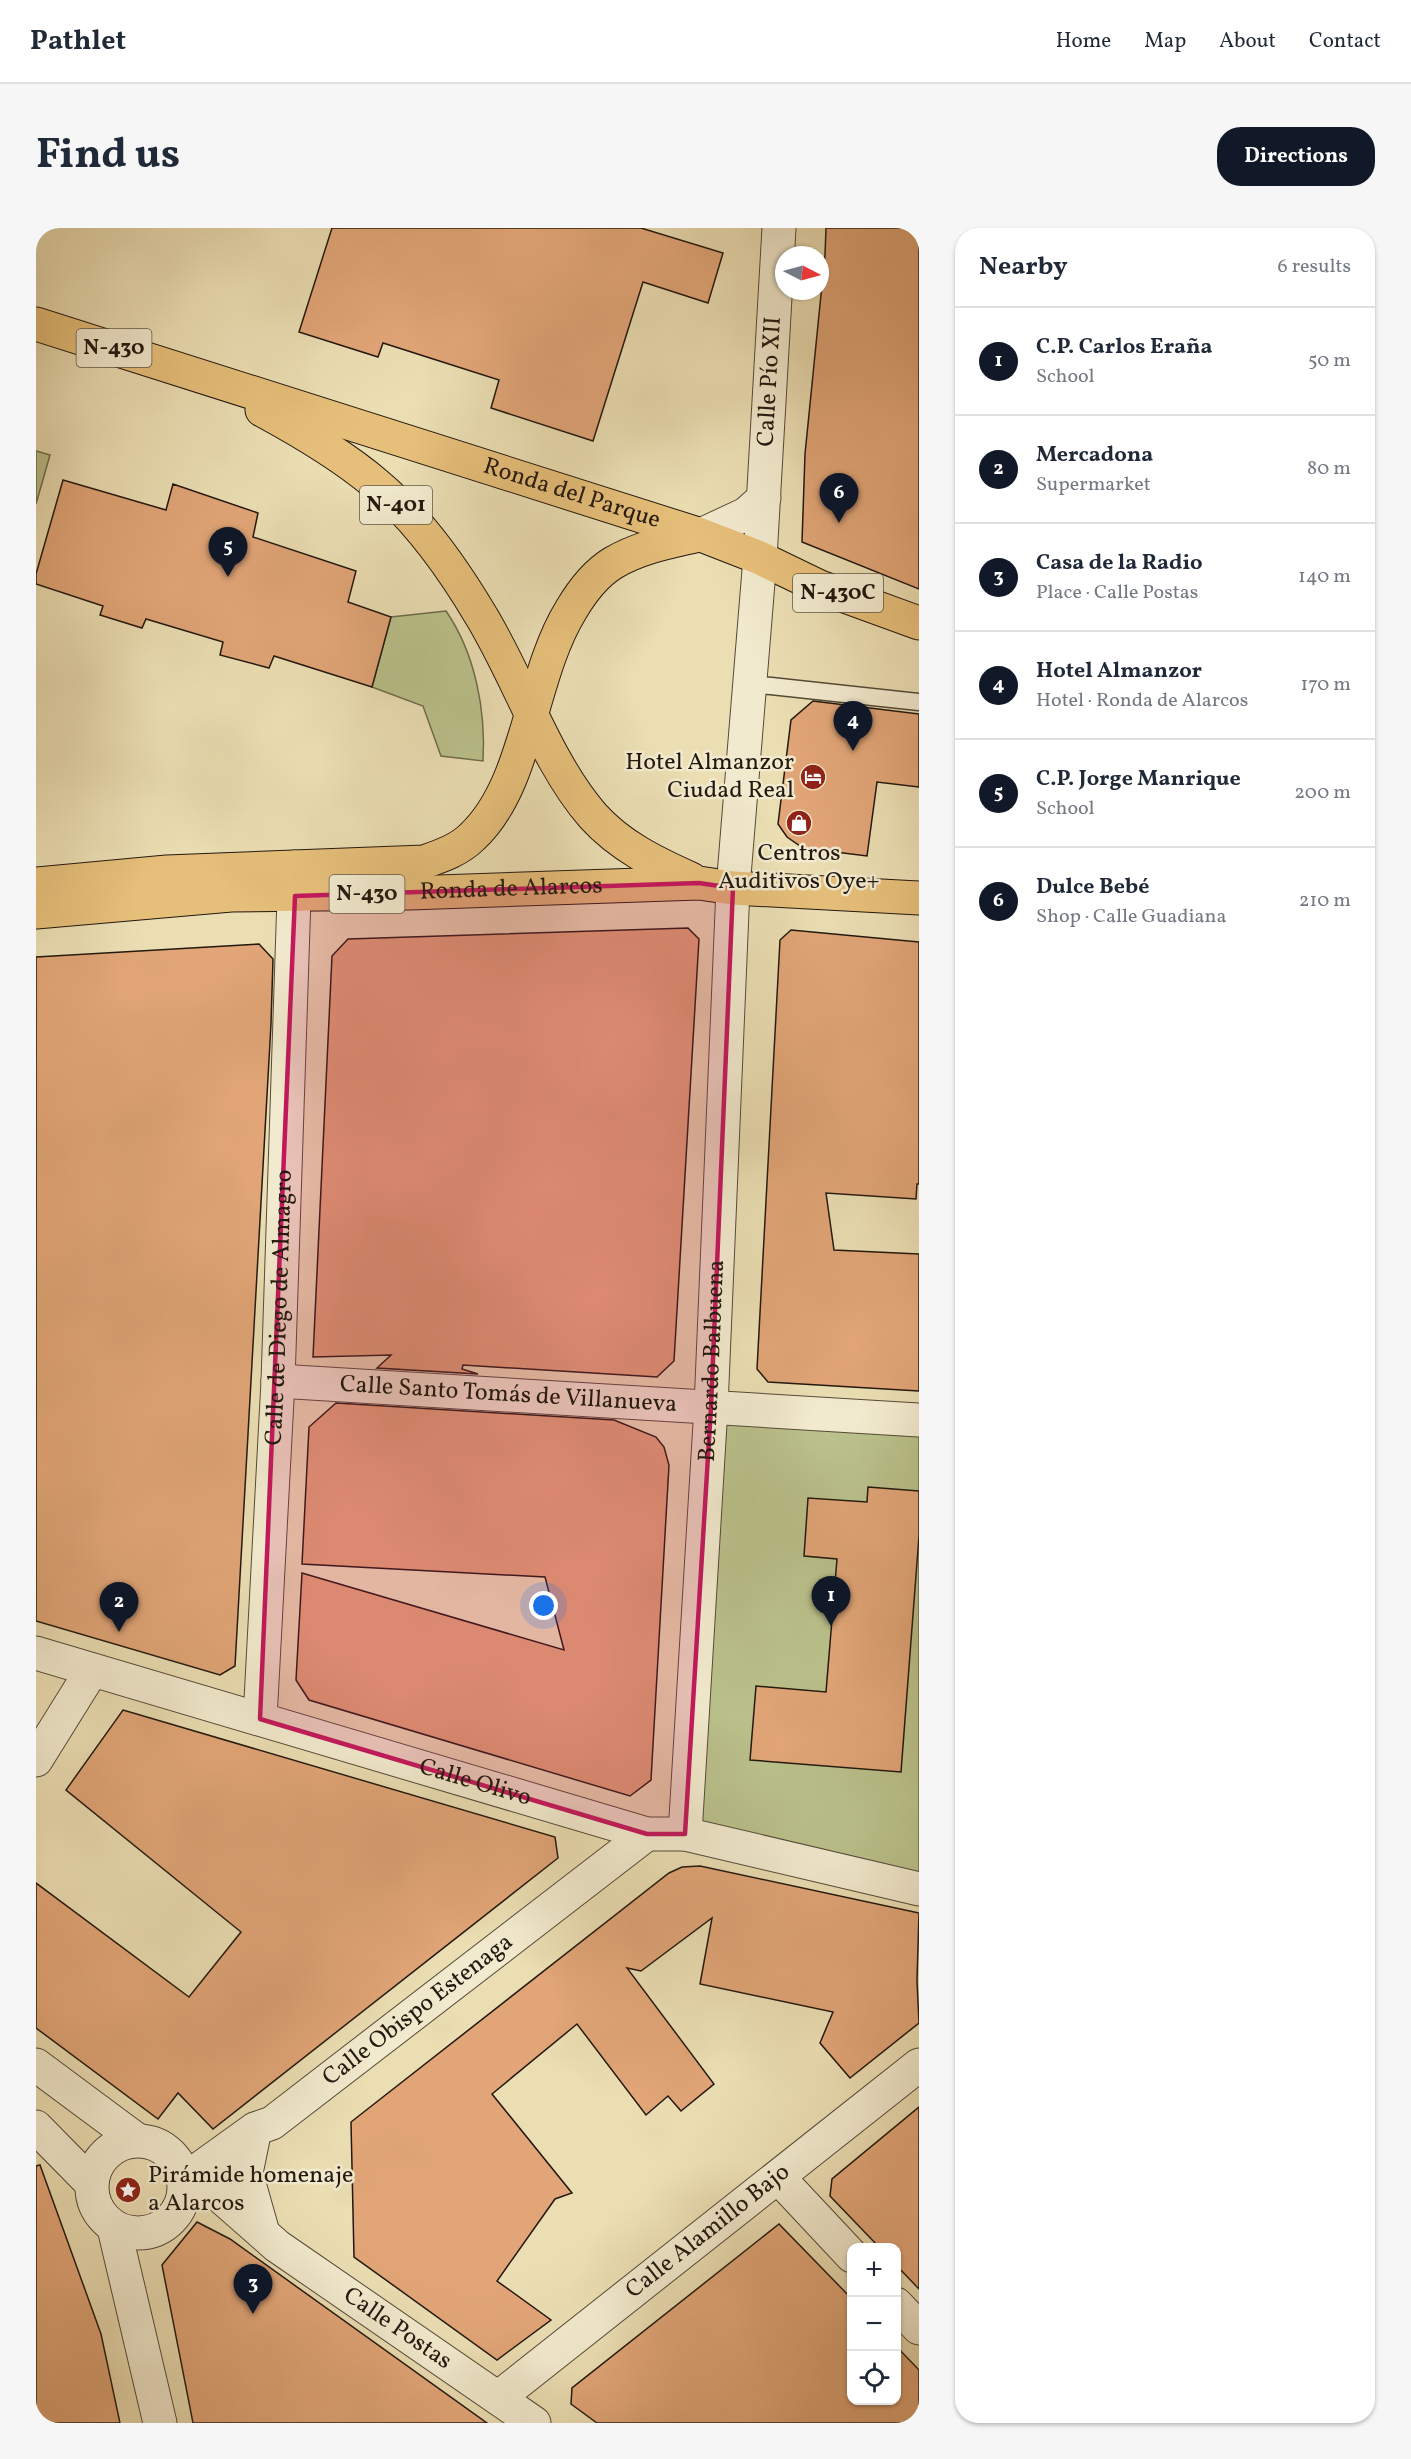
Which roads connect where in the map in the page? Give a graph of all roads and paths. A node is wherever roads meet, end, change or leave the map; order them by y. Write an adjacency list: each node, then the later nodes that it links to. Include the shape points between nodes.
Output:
1 (779, 228): 4 (street, Calle Pío XII)
2 (36, 324): 3 (highway, Ronda del Parque / N-430)
3 (191, 372): 5 (highway, Ronda del Parque / N-430); 10 (highway, Ronda del Parque / N-401, via 290,425 376,484 427,537 454,574 481,615)
4 (764, 498): 5 (street, via 746,514); 6 (street, Calle Pío XII)
5 (701, 535): 6 (highway); 10 (highway, Ronda del Parque, via 643,548 611,564 583,590 559,629)
6 (760, 558): 7 (highway, N-430C, via 820,587); 8 (street, Calle Pío XII)
7 (919, 623)
8 (750, 689): 9 (lane, via 771,686); 15 (street, Bernardo Balbuena)
9 (919, 702)
10 (531, 709): 11 (highway, Ronda del Parque / N-430, via 503,795 488,820 471,839); 13 (highway, Ronda del Parque, via 570,785 594,816 651,861)
11 (424, 862): 12 (highway, Ronda de Alarcos / N-430)
12 (295, 881): 13 (highway, Ronda de Alarcos / N-430); 14 (highway, Ronda de Alarcos / N-430, via 167,872); 17 (highway, Ronda de Alarcos / N-430, via 231,895); 18 (street, Calle de Diego de Almagro)
13 (699, 882): 15 (highway)
14 (36, 884)
15 (734, 888): 16 (highway); 19 (street, Bernardo Balbuena)
16 (919, 898)
17 (36, 912)
18 (278, 1382): 19 (street, Calle Santo Tomás de Villanueva); 23 (street, Calle de Diego de Almagro)
19 (711, 1407): 20 (street, Calle Santo Tomás de Villanueva); 26 (street, Bernardo Balbuena)
20 (919, 1420)
21 (36, 1653): 22 (street, Calle Olivo)
22 (92, 1670): 23 (street, Calle Olivo); 24 (street)
23 (260, 1719): 25 (street, Calle Olivo)
24 (36, 1760)
25 (647, 1834): 26 (street, Calle Olivo); 31 (street, Calle Obispo Estenaga, via 272,2122)
26 (685, 1834): 27 (street, Calle Olivo)
27 (919, 1889)
28 (36, 2065): 32 (street)
29 (919, 2065): 34 (street, Calle Alamillo Bajo)
30 (36, 2127): 35 (street)
31 (255, 2129): 33 (street, Calle Obispo Estenaga); 37 (street, via 246,2173)
32 (136, 2140): 33 (street, via 166,2150); 35 (street, via 112,2148 99,2161)
33 (189, 2176): 36 (street, via 179,2209 159,2230 134,2234); 37 (street, Calle Postas)
34 (778, 2177): 38 (street); 41 (street, Calle Alamillo Bajo)
35 (91, 2183): 36 (street, via 100,2215)
36 (114, 2228): 42 (street)
37 (263, 2233): 41 (street, Calle Postas)
38 (847, 2251)
39 (901, 2308): 40 (street)
40 (919, 2328)
41 (498, 2397): 43 (street, Calle Postas)
42 (160, 2423)
43 (534, 2423)

